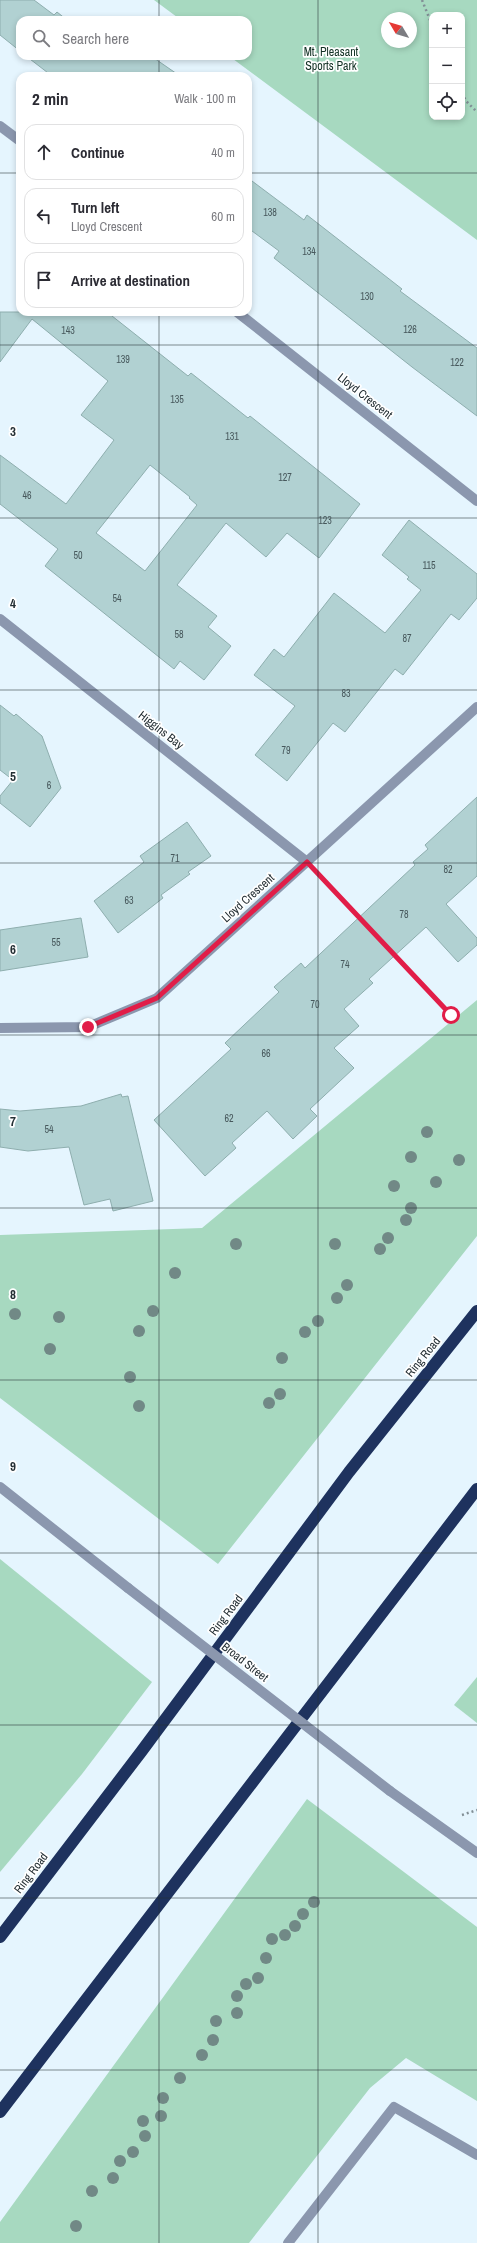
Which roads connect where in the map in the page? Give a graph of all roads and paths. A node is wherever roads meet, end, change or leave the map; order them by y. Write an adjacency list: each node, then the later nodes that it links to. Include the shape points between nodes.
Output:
1 (422, 0): 2 (path)
2 (429, 18)
3 (465, 99): 4 (path)
4 (477, 112)
5 (0, 126): 6 (street)
6 (16, 138)
7 (242, 316): 8 (street, Lloyd Crescent)
8 (477, 501)
9 (0, 619): 11 (street, Higgins Bay)
10 (477, 707): 11 (street, Lloyd Crescent)
11 (307, 862): 12 (path); 13 (street, Lloyd Crescent, via 157,998 88,1027)
12 (451, 1015)
13 (0, 1028)
14 (477, 1311): 17 (highway, Ring Road, via 349,1472)
15 (0, 1487): 18 (street, Broad Street, bridge, via 390,1790)
16 (477, 1489): 21 (highway)
17 (141, 1752): 19 (highway); 20 (highway, Ring Road)
18 (477, 1853)
19 (0, 1924)
20 (0, 1937)
21 (0, 2112)
22 (477, 2156): 23 (street, via 394,2107)
23 (288, 2243)

